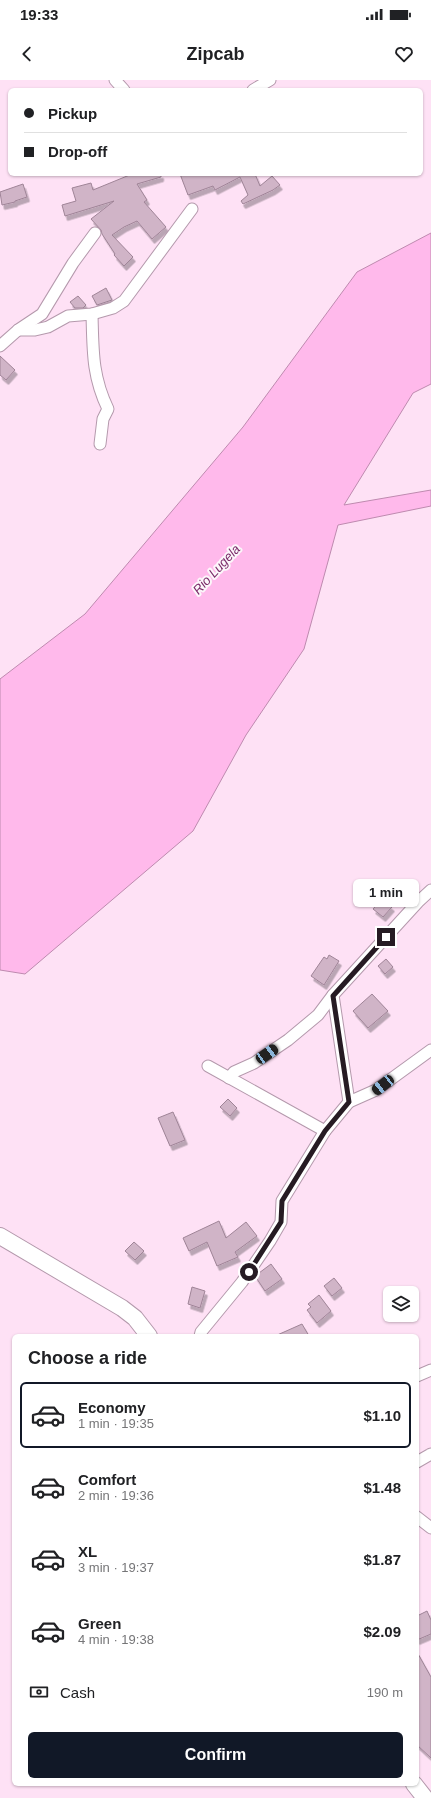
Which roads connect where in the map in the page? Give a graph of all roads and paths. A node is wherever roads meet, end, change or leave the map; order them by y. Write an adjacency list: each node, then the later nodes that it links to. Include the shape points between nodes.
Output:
1 (115, 80): 3 (street)
2 (270, 80): 4 (street)
3 (122, 88)
4 (256, 88)
5 (192, 209): 7 (street, via 124,301 113,308)
6 (95, 233): 8 (street, via 42,314)
7 (92, 314): 8 (street, via 68,316 48,327 35,330); 10 (street, via 97,383 108,409 103,419)
8 (18, 330): 9 (street)
9 (0, 346)
10 (100, 444)
11 (431, 890): 12 (street)
12 (333, 996): 15 (street, via 318,1015 288,1040); 16 (street)
13 (431, 1050): 16 (street, via 376,1090)
14 (208, 1066): 15 (street)
15 (228, 1078): 17 (street)
16 (349, 1102): 17 (street)
17 (325, 1131): 20 (street, via 282,1201 281,1222 242,1282)
18 (0, 1236): 19 (main road, via 122,1308 135,1318)
19 (147, 1334)
20 (200, 1334)
21 (431, 1370): 22 (street)
22 (419, 1375)
23 (431, 1454): 24 (street)
24 (419, 1461)
25 (419, 1519): 26 (street)
26 (431, 1528)
27 (415, 1786): 28 (main road)
28 (424, 1798)

